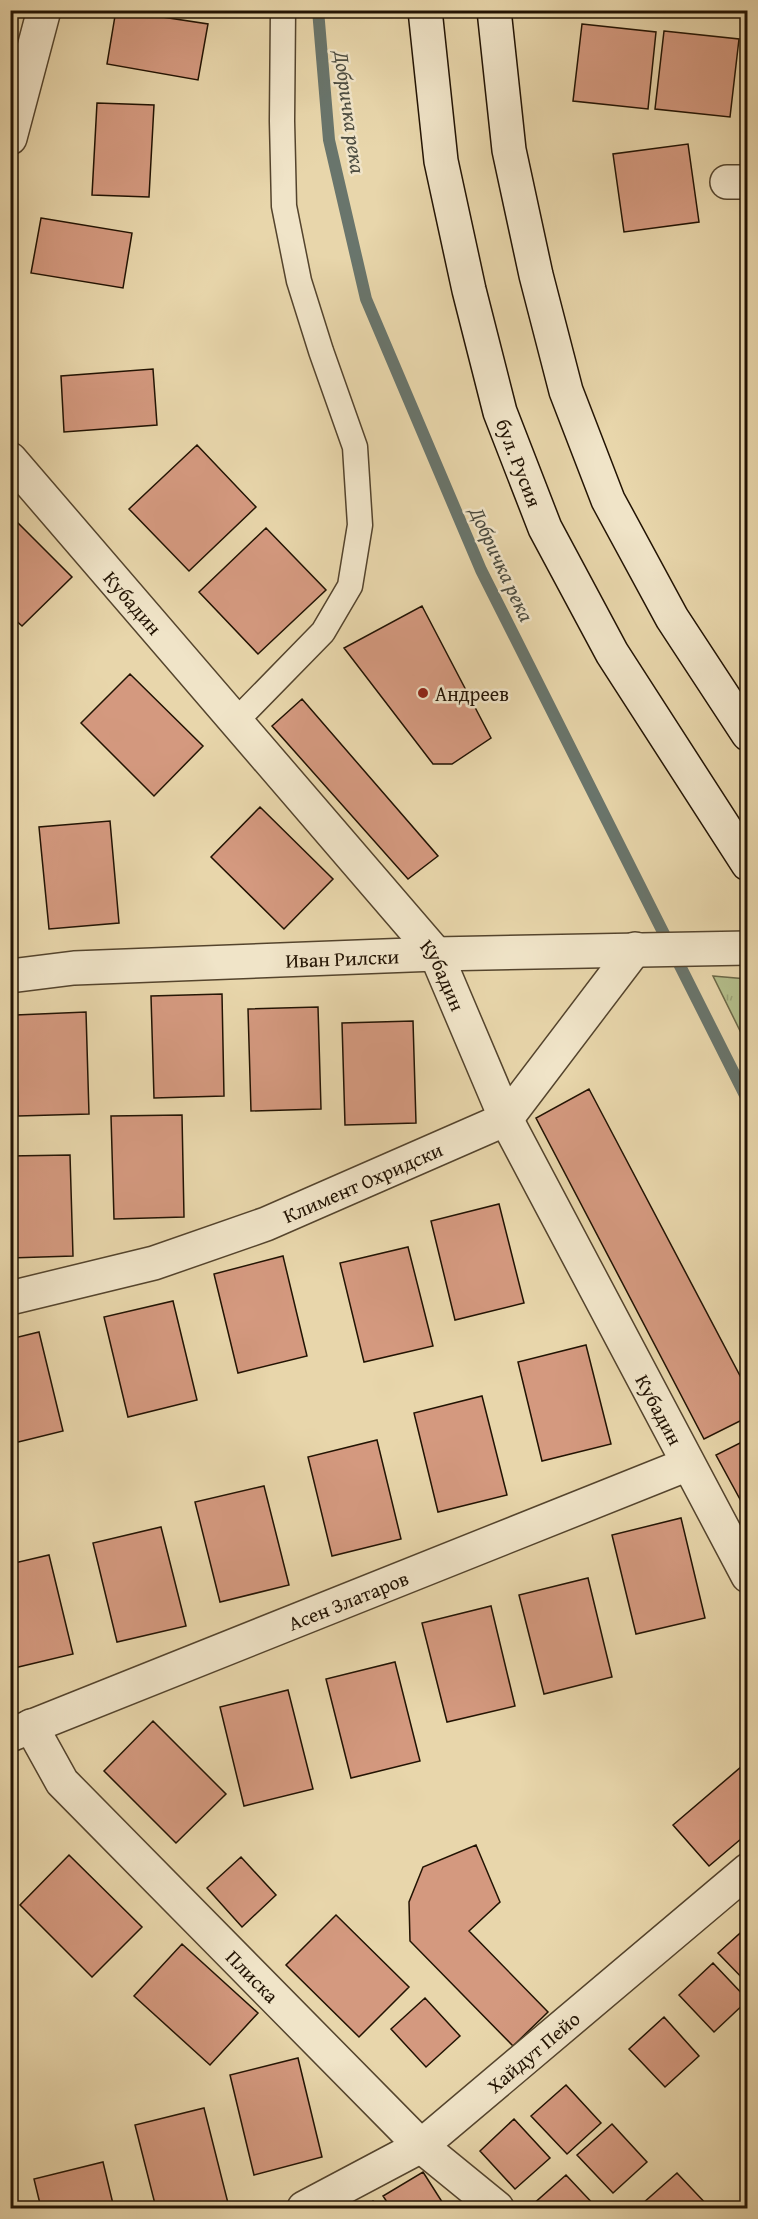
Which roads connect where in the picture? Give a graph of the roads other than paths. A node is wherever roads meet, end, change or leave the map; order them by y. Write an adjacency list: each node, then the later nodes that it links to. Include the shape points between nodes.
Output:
1 (44, 10): 5 (street)
2 (284, 10): 7 (lane, via 284,206 299,281 355,447 360,525 350,586 323,632)
3 (425, 10): 9 (street, бул. Русия, via 441,161 500,412 545,528 612,654)
4 (494, 10): 8 (street, via 509,150 566,391 608,500 672,618)
5 (10, 138)
6 (10, 459): 7 (street, Кубадин)
7 (236, 721): 12 (street, Кубадин)
8 (747, 734)
9 (747, 864)
10 (747, 948): 11 (street, Иван Рилски)
11 (643, 949): 12 (street, Иван Рилски); 14 (street, Климент Охридски)
12 (436, 954): 13 (street, Иван Рилски, via 74,968); 14 (street, Кубадин)
13 (10, 976)
14 (506, 1119): 15 (street, Климент Охридски, via 266,1224 154,1263); 16 (street, Кубадин)
15 (10, 1298)
16 (688, 1464): 17 (street, Кубадин); 18 (street, Асен Златаров)
17 (747, 1576)
18 (21, 1731): 20 (street, Плиска, via 62,1782)
19 (747, 1870): 20 (street, Хайдут Пейо)
20 (421, 2146): 21 (street, Хайдут Пейо); 22 (street, Плиска)
21 (304, 2208)
22 (497, 2208)

